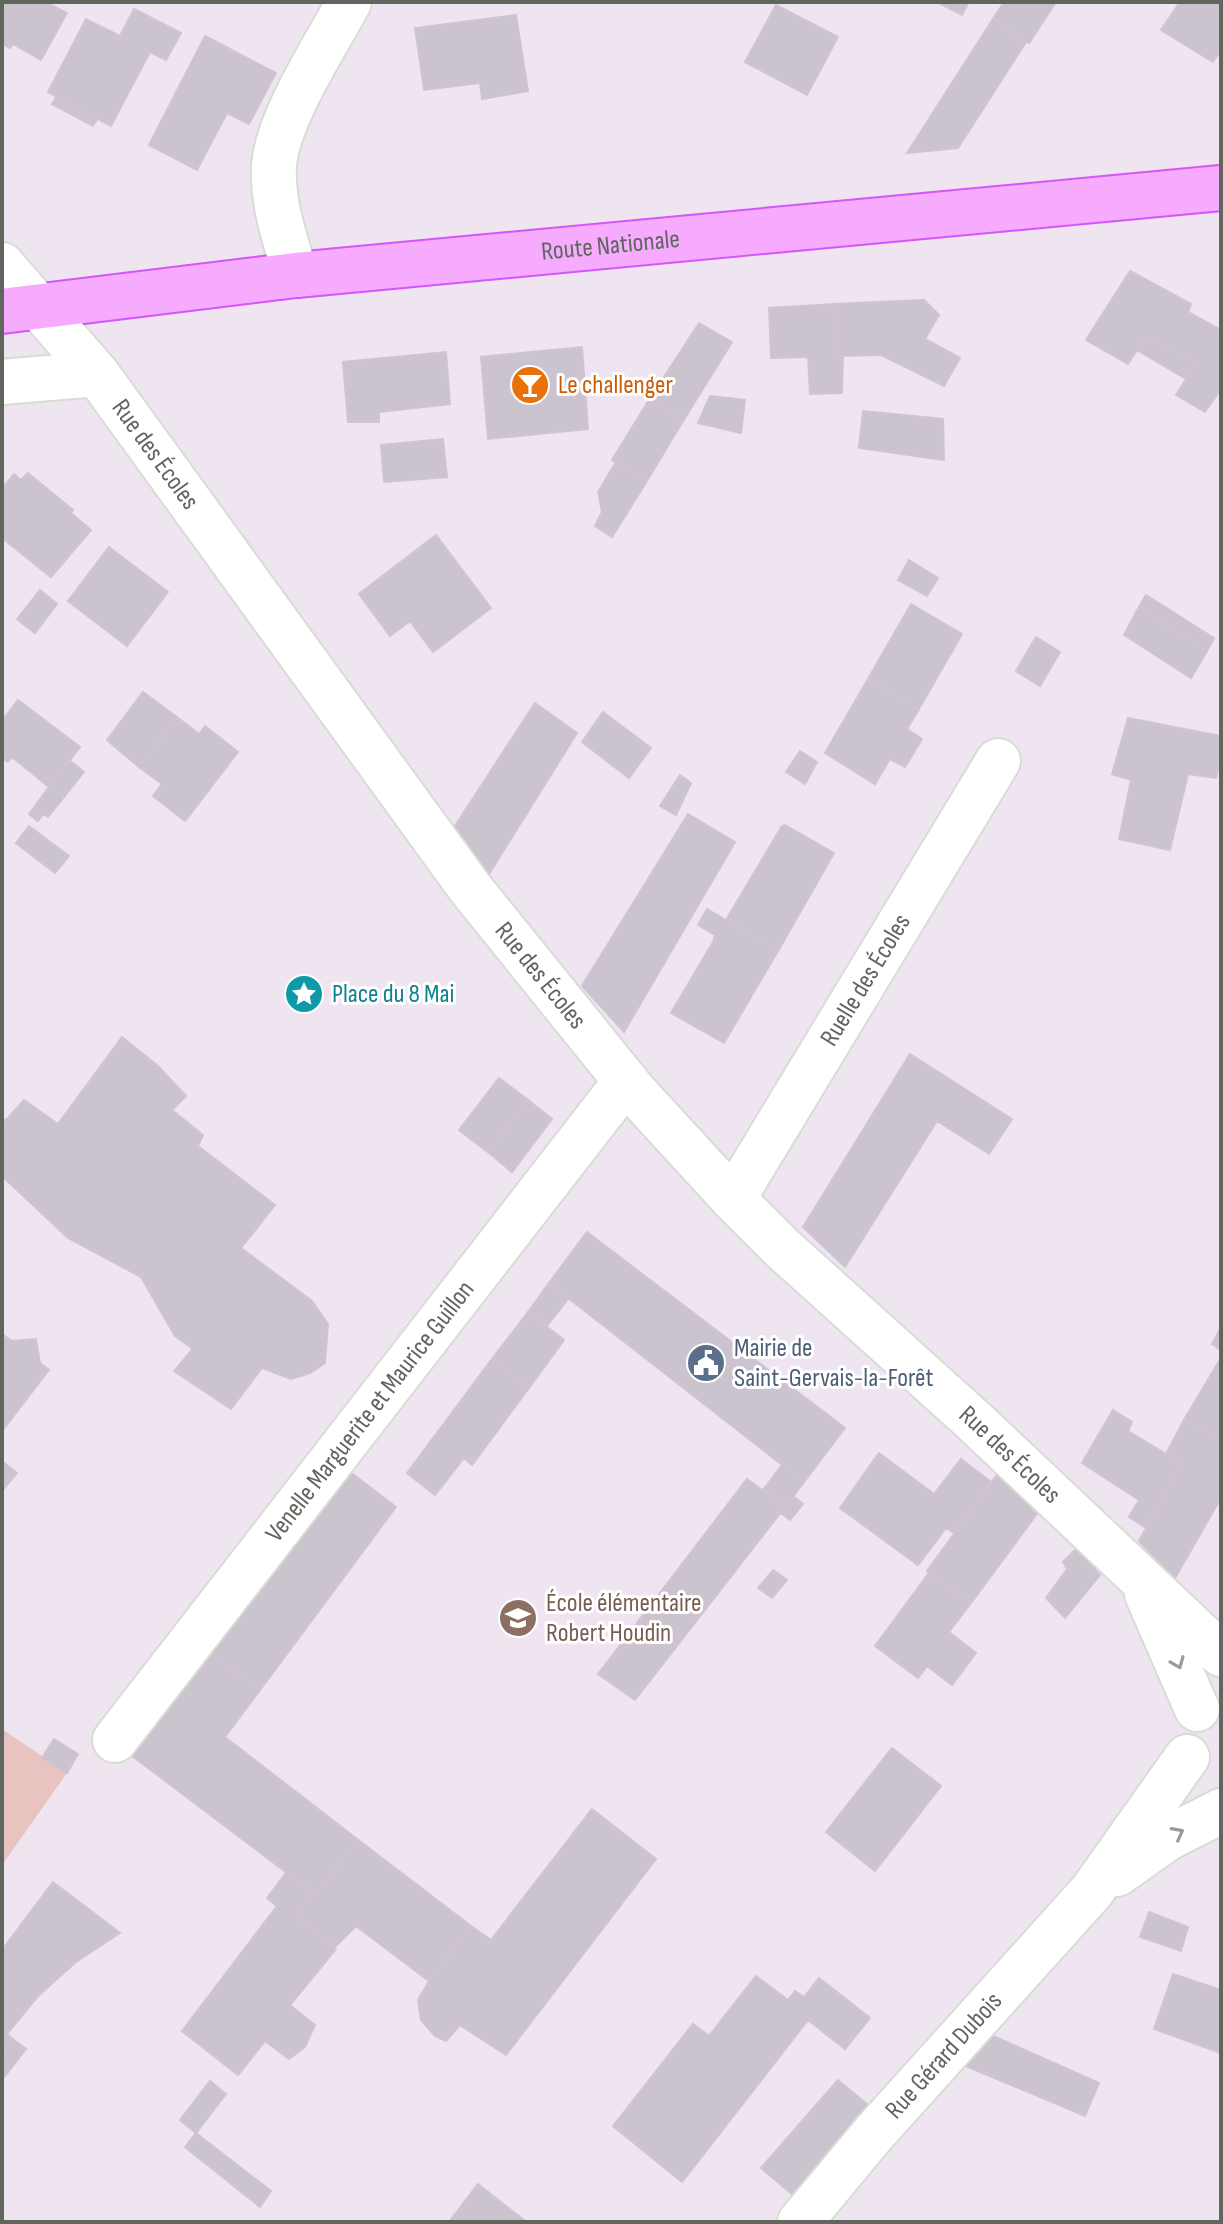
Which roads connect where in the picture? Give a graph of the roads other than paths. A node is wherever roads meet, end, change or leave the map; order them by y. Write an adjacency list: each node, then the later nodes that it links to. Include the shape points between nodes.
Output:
1 (349, 2): 4 (street, via 283,126 274,166 279,221)
2 (1221, 188): 4 (main road, Route Nationale)
3 (2, 265): 5 (street, Rue des Écoles)
4 (296, 275): 5 (main road, Route Nationale)
5 (20, 309): 6 (street, Rue des Écoles)
6 (97, 374): 7 (street); 9 (street, Rue des Écoles, via 470,888)
7 (2, 382)
8 (998, 761): 10 (street, Ruelle des Écoles)
9 (626, 1081): 10 (street, Rue des Écoles); 14 (street, Venelle Marguerite et Maurice Guillon)
10 (733, 1199): 11 (street, Rue des Écoles)
11 (1132, 1567): 12 (street, Rue des Écoles); 13 (street, Rue des Écoles, one-way to 13)
12 (1221, 1654)
13 (1209, 1699): 15 (street, via 1187,1733)
14 (115, 1740)
15 (1187, 1757): 16 (street, via 1199,1783); 18 (street, Rue Gérard Dubois)
16 (1221, 1798)
17 (1221, 1811): 18 (street, Rue Gérard Dubois, one-way to 17, via 1168,1838)
18 (1092, 1891): 19 (street, Rue Gérard Dubois)
19 (800, 2222)

